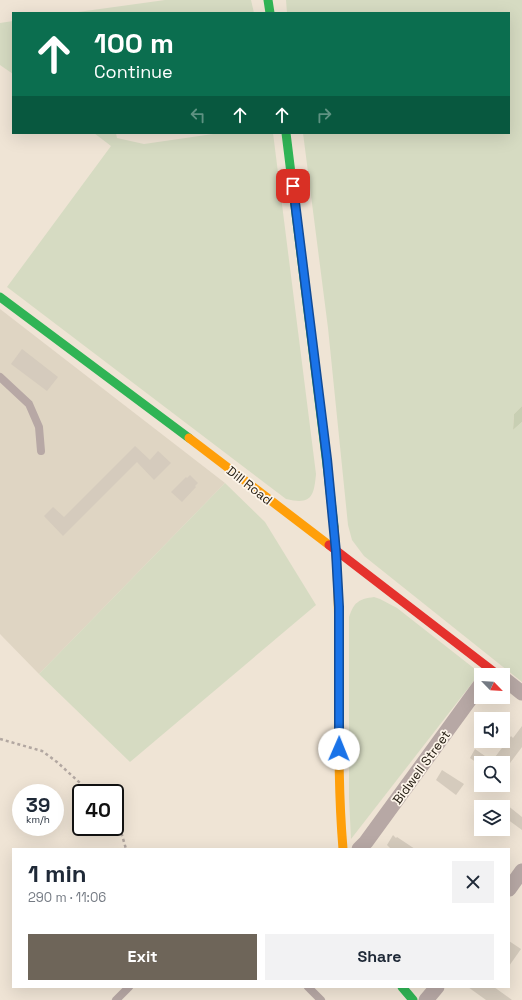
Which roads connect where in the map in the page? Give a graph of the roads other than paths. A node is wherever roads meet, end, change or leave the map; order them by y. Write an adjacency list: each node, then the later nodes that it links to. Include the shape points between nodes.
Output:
1 (268, 0): 2 (street)
2 (270, 12)
3 (286, 134): 7 (street, via 326,450)
4 (0, 297): 7 (street, Dill Road, via 229,468)
5 (0, 377): 6 (lane, via 30,404 39,427)
6 (41, 451)
7 (336, 552): 8 (street, Dill Road); 12 (street, via 339,607 339,807)
8 (486, 668)
9 (510, 685): 10 (street, Dill Road)
10 (522, 693)
11 (474, 694): 13 (street, Bidwell Street)
12 (343, 848)
13 (360, 848)
14 (522, 871): 15 (street)
15 (510, 888)
16 (128, 988): 20 (lane)
17 (309, 988): 21 (lane)
18 (403, 988): 22 (street)
19 (436, 988): 23 (street)
20 (116, 1000)
21 (321, 1000)
22 (413, 1000)
23 (426, 1000)

